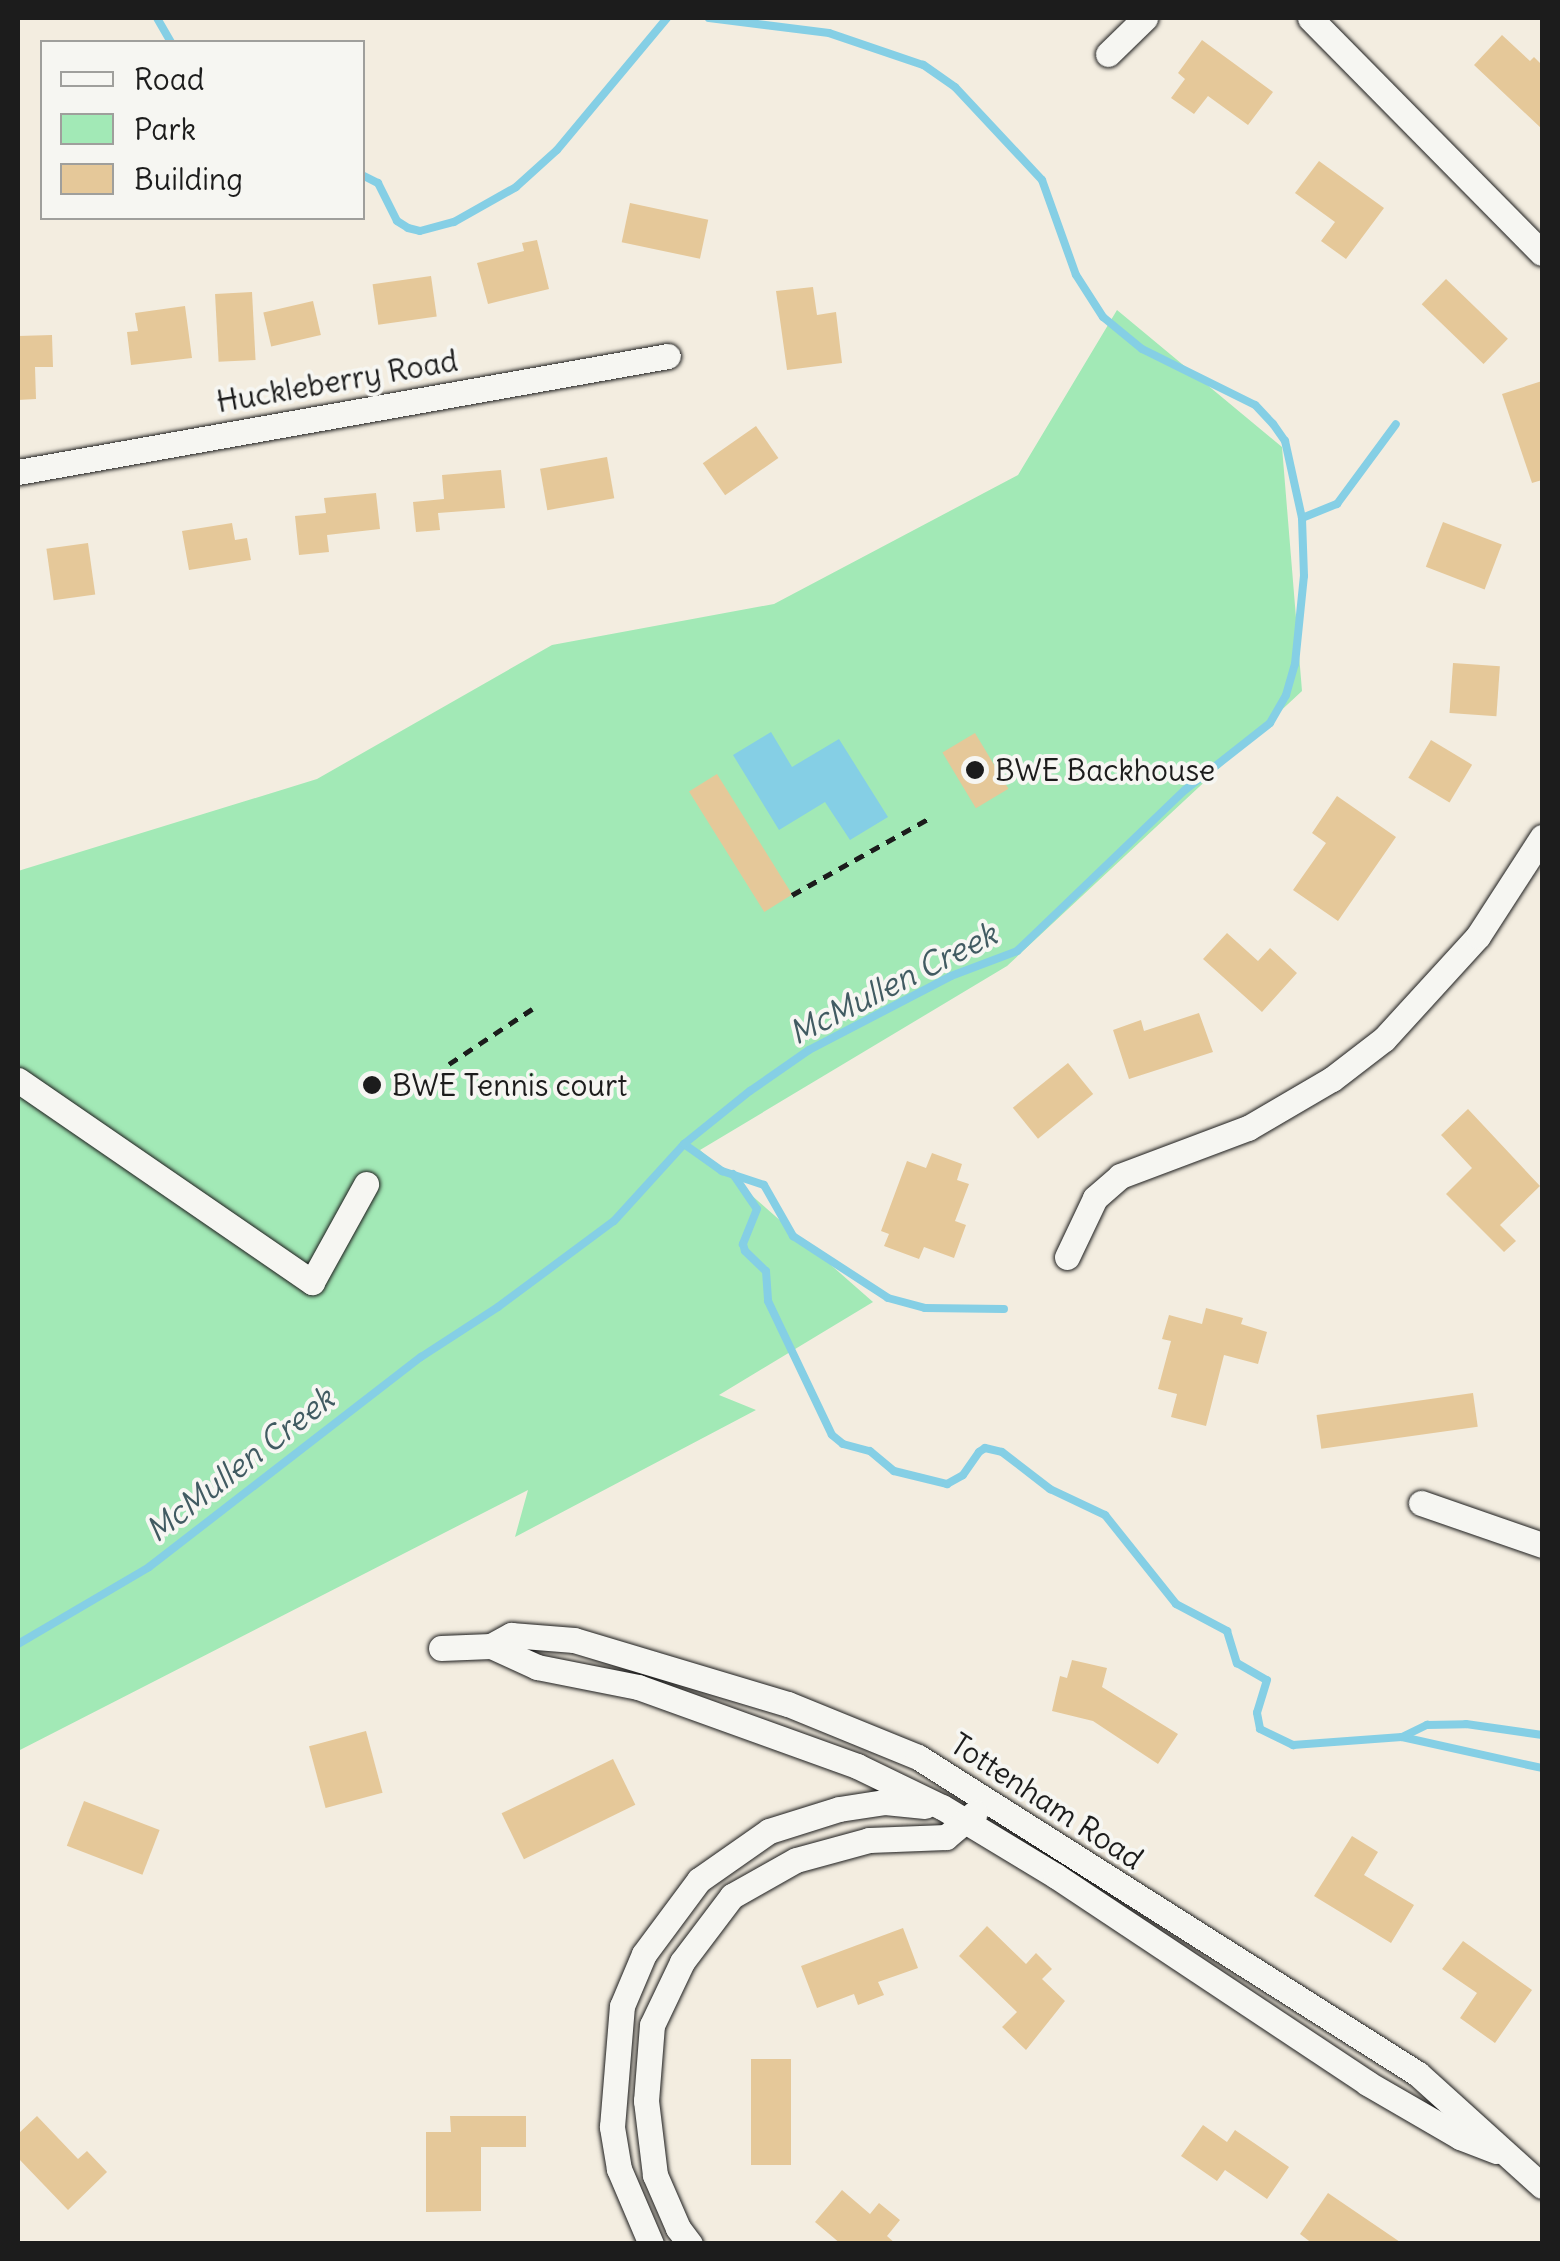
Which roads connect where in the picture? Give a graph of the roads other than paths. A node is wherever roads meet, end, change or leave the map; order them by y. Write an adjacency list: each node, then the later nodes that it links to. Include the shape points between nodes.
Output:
1 (1145, 18): 3 (street)
2 (1310, 18): 4 (street)
3 (1108, 54)
4 (1542, 253)
5 (668, 356): 6 (street, Huckleberry Road)
6 (18, 472)
7 (1542, 837): 10 (street, via 1478,936 1384,1039 1248,1128 1120,1176 1095,1198)
8 (18, 1080): 9 (street, via 312,1282)
9 (366, 1184)
10 (1066, 1257)
11 (1421, 1502): 12 (street)
12 (1542, 1545)
13 (491, 1646): 14 (street, Tottenham Road); 15 (street, Tottenham Road, via 510,1634 592,1645 788,1704 918,1756); 16 (street, Tottenham Road, via 537,1667 638,1687 746,1724)
14 (441, 1648)
15 (976, 1792): 16 (street); 17 (street); 18 (street, Tottenham Road, via 1418,2074)
16 (942, 1807): 17 (street, Tottenham Road); 20 (street, via 885,1802 769,1831 699,1880 644,1954 622,2006 612,2127 624,2185)
17 (968, 1823): 18 (street, Tottenham Road, via 1367,2083 1460,2138); 21 (street, via 946,1837 869,1840 796,1860 732,1896 682,1962 652,2025 646,2101 656,2175)
18 (1510, 2156): 19 (street, Tottenham Road)
19 (1542, 2186)
20 (652, 2244)
21 (690, 2244)

